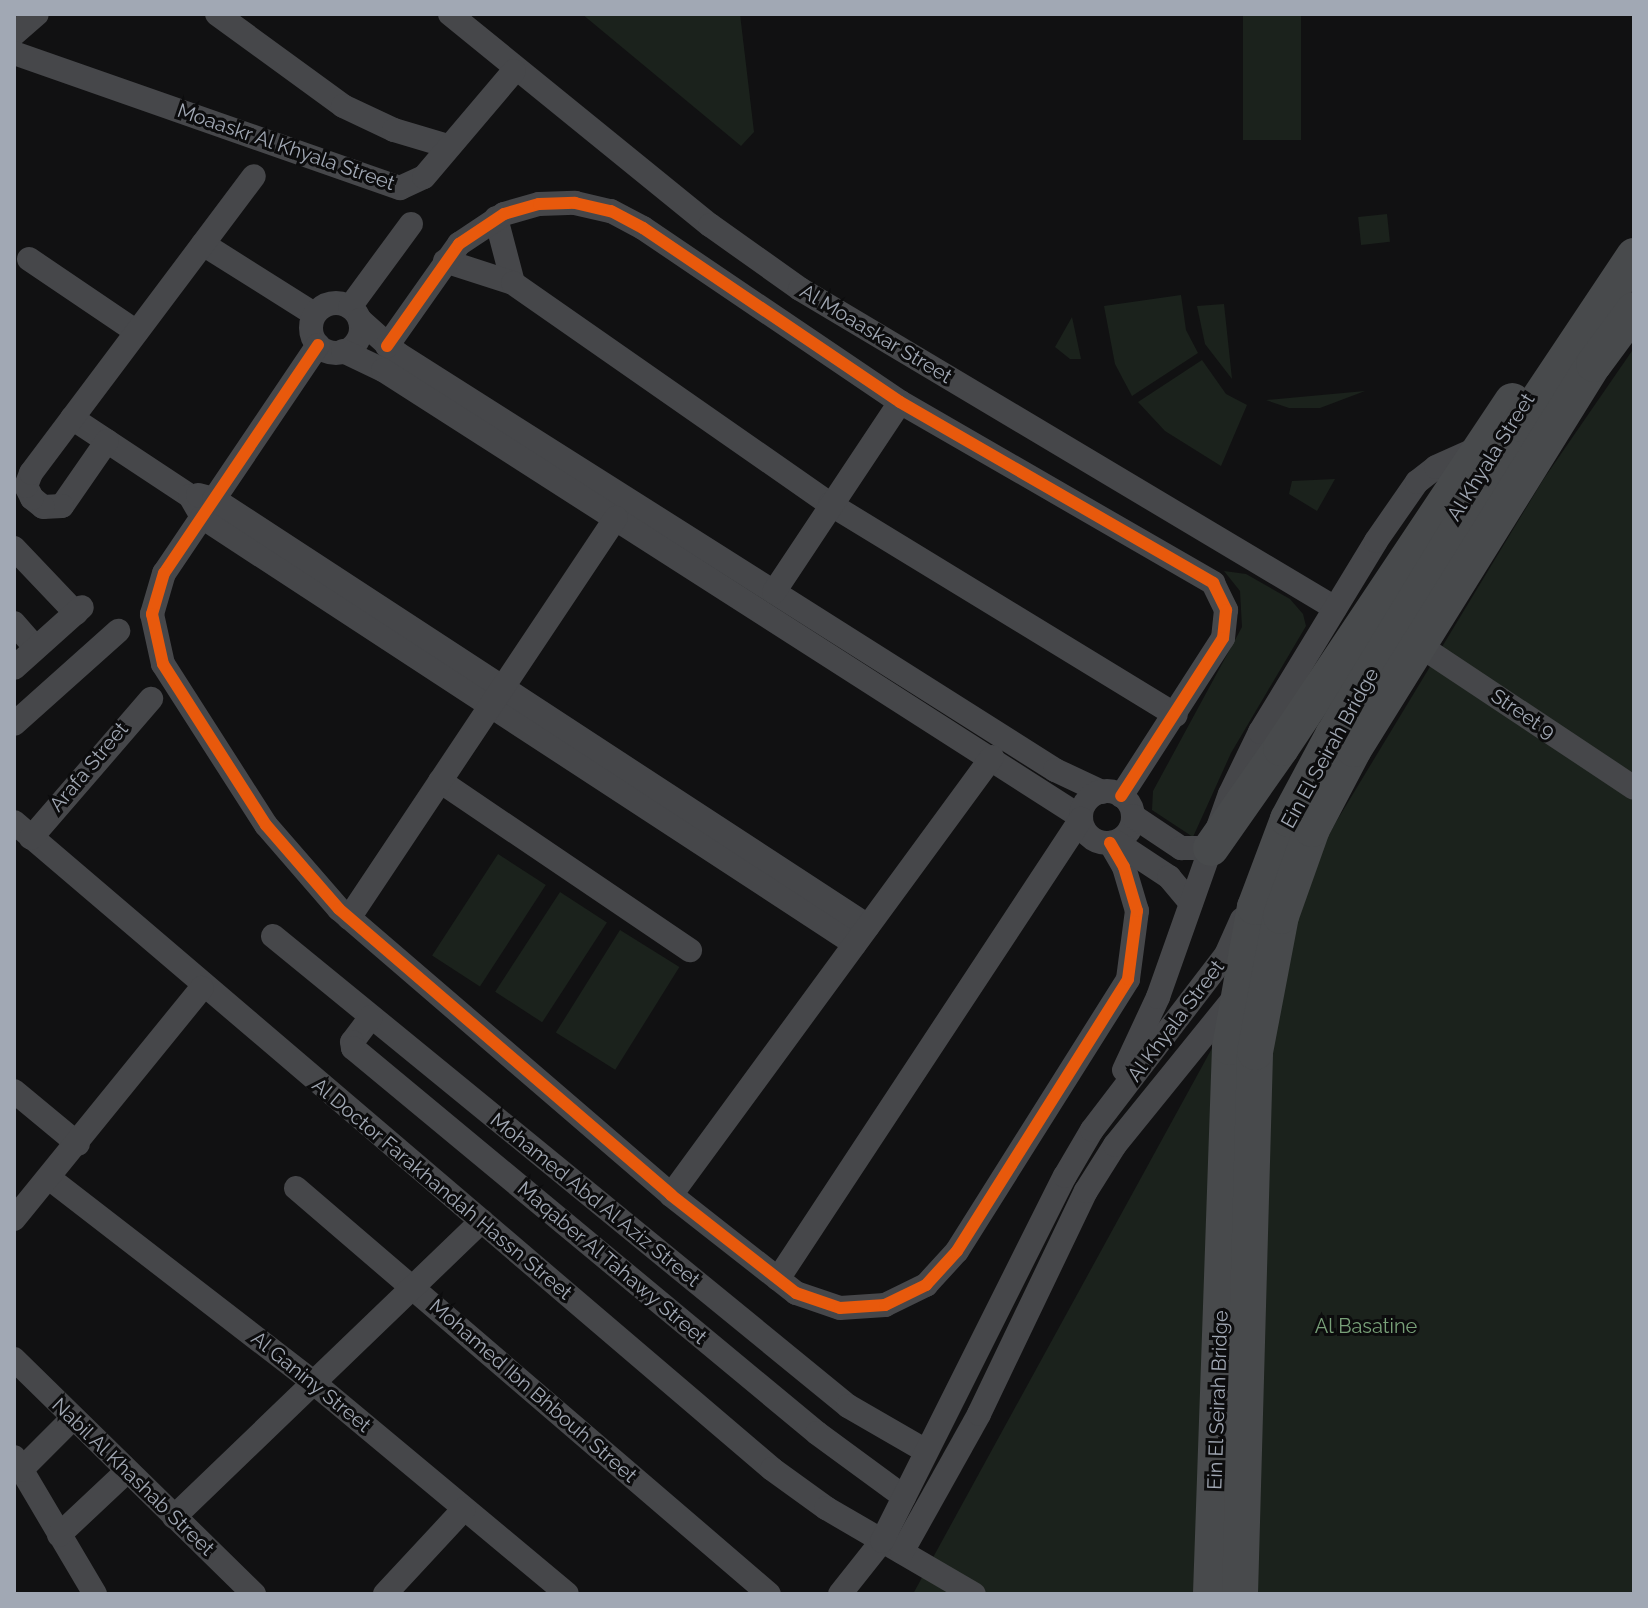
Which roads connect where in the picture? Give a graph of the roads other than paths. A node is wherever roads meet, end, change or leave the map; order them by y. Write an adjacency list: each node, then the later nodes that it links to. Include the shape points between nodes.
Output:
1 (37, 14): 4 (street)
2 (217, 14): 7 (street, via 343,106 394,130)
3 (450, 14): 6 (street, Al Moaaskar Street)
4 (14, 34)
5 (14, 53): 7 (street, Moaaskr Al Khyala Street, via 400,188 424,177)
6 (514, 71): 7 (street, Moaaskr Al Khyala Street); 35 (street, Al Moaaskar Street, via 800,289)
7 (448, 146)
8 (254, 176): 12 (street)
9 (496, 218): 15 (street); 16 (street); 26 (street, via 557,203 593,206 627,219)
10 (411, 224): 20 (street)
11 (1634, 241): 28 (street, Al Khyala Street)
12 (203, 244): 19 (street); 21 (street)
13 (1634, 256): 24 (highway, Ein El Seirah Bridge, bridge)
14 (29, 259): 21 (street)
15 (445, 261): 16 (street); 23 (street)
16 (513, 283): 31 (street)
17 (1634, 295): 38 (street, Al Khyala Street)
18 (1634, 310): 93 (highway, Ein El Seirah Bridge, bridge, via 1586,377 1354,749 1312,829 1281,916 1255,1052)
19 (314, 314): 20 (street, via 327,304); 22 (street, via 310,327)
20 (355, 314): 23 (street); 25 (street, via 356,342)
21 (137, 332): 27 (street)
22 (318, 345): 25 (street); 30 (street)
23 (387, 346): 34 (street)
24 (1570, 350): 52 (highway, bridge, via 1527,384 1492,427); 92 (highway, Ein El Seirah Bridge, bridge, via 1309,777 1255,907 1230,1047)
25 (343, 351): 32 (street, via 383,370)
26 (900, 402): 31 (street); 43 (street, via 1213,583 1226,610 1223,638)
27 (72, 418): 29 (street); 29 (street, via 28,479 28,493 43,507 62,506)
28 (1499, 439): 35 (street, via 1436,467 1417,482); 61 (street, Al Khyala Street, via 1288,801 1226,955)
29 (107, 441): 30 (street)
30 (202, 504): 41 (street); 54 (street, via 158,586 152,614 158,652 266,825)
31 (830, 504): 34 (street); 43 (street)
32 (616, 518): 34 (street); 41 (street)
33 (15, 550): 39 (street, via 79,610)
34 (768, 599): 45 (street); 48 (street, via 1055,770)
35 (1335, 608): 52 (street, via 1244,763)
36 (14, 623): 39 (street)
37 (118, 631): 44 (street)
38 (1413, 641): 47 (street, Street 9); 71 (street, Al Khyala Street, via 1312,812 1250,972 1115,1145 1058,1240)
39 (36, 648): 40 (street)
40 (14, 668)
41 (497, 697): 46 (street); 55 (street)
42 (151, 699): 50 (street, Arafa Street)
43 (1176, 715): 48 (street)
44 (14, 724)
45 (992, 757): 49 (street); 55 (street)
46 (440, 781): 54 (street); 57 (street)
47 (1634, 788)
48 (1119, 801): 49 (street, via 1087,801); 51 (street, via 1129,831); 52 (street, via 1181,848)
49 (1081, 818): 51 (street, via 1094,840); 68 (street)
50 (22, 830): 58 (street, Al Doctor Farakhandah Hassn Street)
51 (1113, 842): 53 (street, via 1169,877); 68 (street, via 1137,911 1128,979 943,1269 907,1297 863,1309 814,1301)
52 (1211, 848): 53 (street)
53 (1191, 903): 61 (street, via 1148,1022)
54 (349, 918): 65 (street)
55 (861, 935): 65 (street)
56 (273, 936): 59 (street, Mohamed Abd Al Aziz Street)
57 (690, 950)
58 (202, 988): 62 (street); 67 (street, Al Doctor Farakhandah Hassn Street)
59 (371, 1017): 77 (street, Mohamed Abd Al Aziz Street, via 848,1406); 80 (street, Maqaber Al Tahawy Street, via 353,1048 817,1433)
60 (14, 1091): 62 (street)
61 (1092, 1130): 70 (street, Al Khyala Street)
62 (78, 1144): 63 (street)
63 (49, 1178): 66 (street); 75 (street, Al Ganiny Street)
64 (296, 1188): 69 (street, Mohamed Ibn Bhbouh Street)
65 (671, 1195): 68 (street)
66 (14, 1219)
67 (482, 1221): 69 (street); 84 (street, Al Doctor Farakhandah Hassn Street, via 772,1469)
68 (778, 1279)
69 (412, 1287): 75 (street); 89 (street, Mohamed Ibn Bhbouh Street)
70 (993, 1315): 71 (street, via 1005,1330); 73 (street, Al Khyala Street)
71 (1023, 1325): 74 (street, Al Khyala Street)
72 (14, 1359): 76 (street, Nabil Al Khashab Street)
73 (971, 1361): 74 (street, via 985,1359); 77 (street, Al Khyala Street)
74 (1000, 1373): 84 (street, Al Khyala Street)
75 (314, 1383): 81 (street, Al Ganiny Street); 82 (street)
76 (72, 1419): 78 (street); 79 (street, Nabil Al Khashab Street)
77 (926, 1451): 80 (street, Al Khyala Street)
78 (18, 1464): 83 (street)
79 (126, 1472): 82 (street, Nabil Al Khashab Street); 83 (street)
80 (904, 1497): 84 (street, Al Khyala Street)
81 (464, 1509): 85 (street); 88 (street, Al Ganiny Street)
82 (174, 1517): 86 (street, Nabil Al Khashab Street)
83 (59, 1535): 87 (street)
84 (892, 1547): 90 (street, Al Khyala Street); 91 (street, Al Doctor Farakhandah Hassn Street)
85 (393, 1591)
86 (251, 1593)
87 (95, 1594)
88 (567, 1594)
89 (769, 1594)
90 (840, 1594)
91 (974, 1594)
92 (1211, 1594)
93 (1240, 1594)

